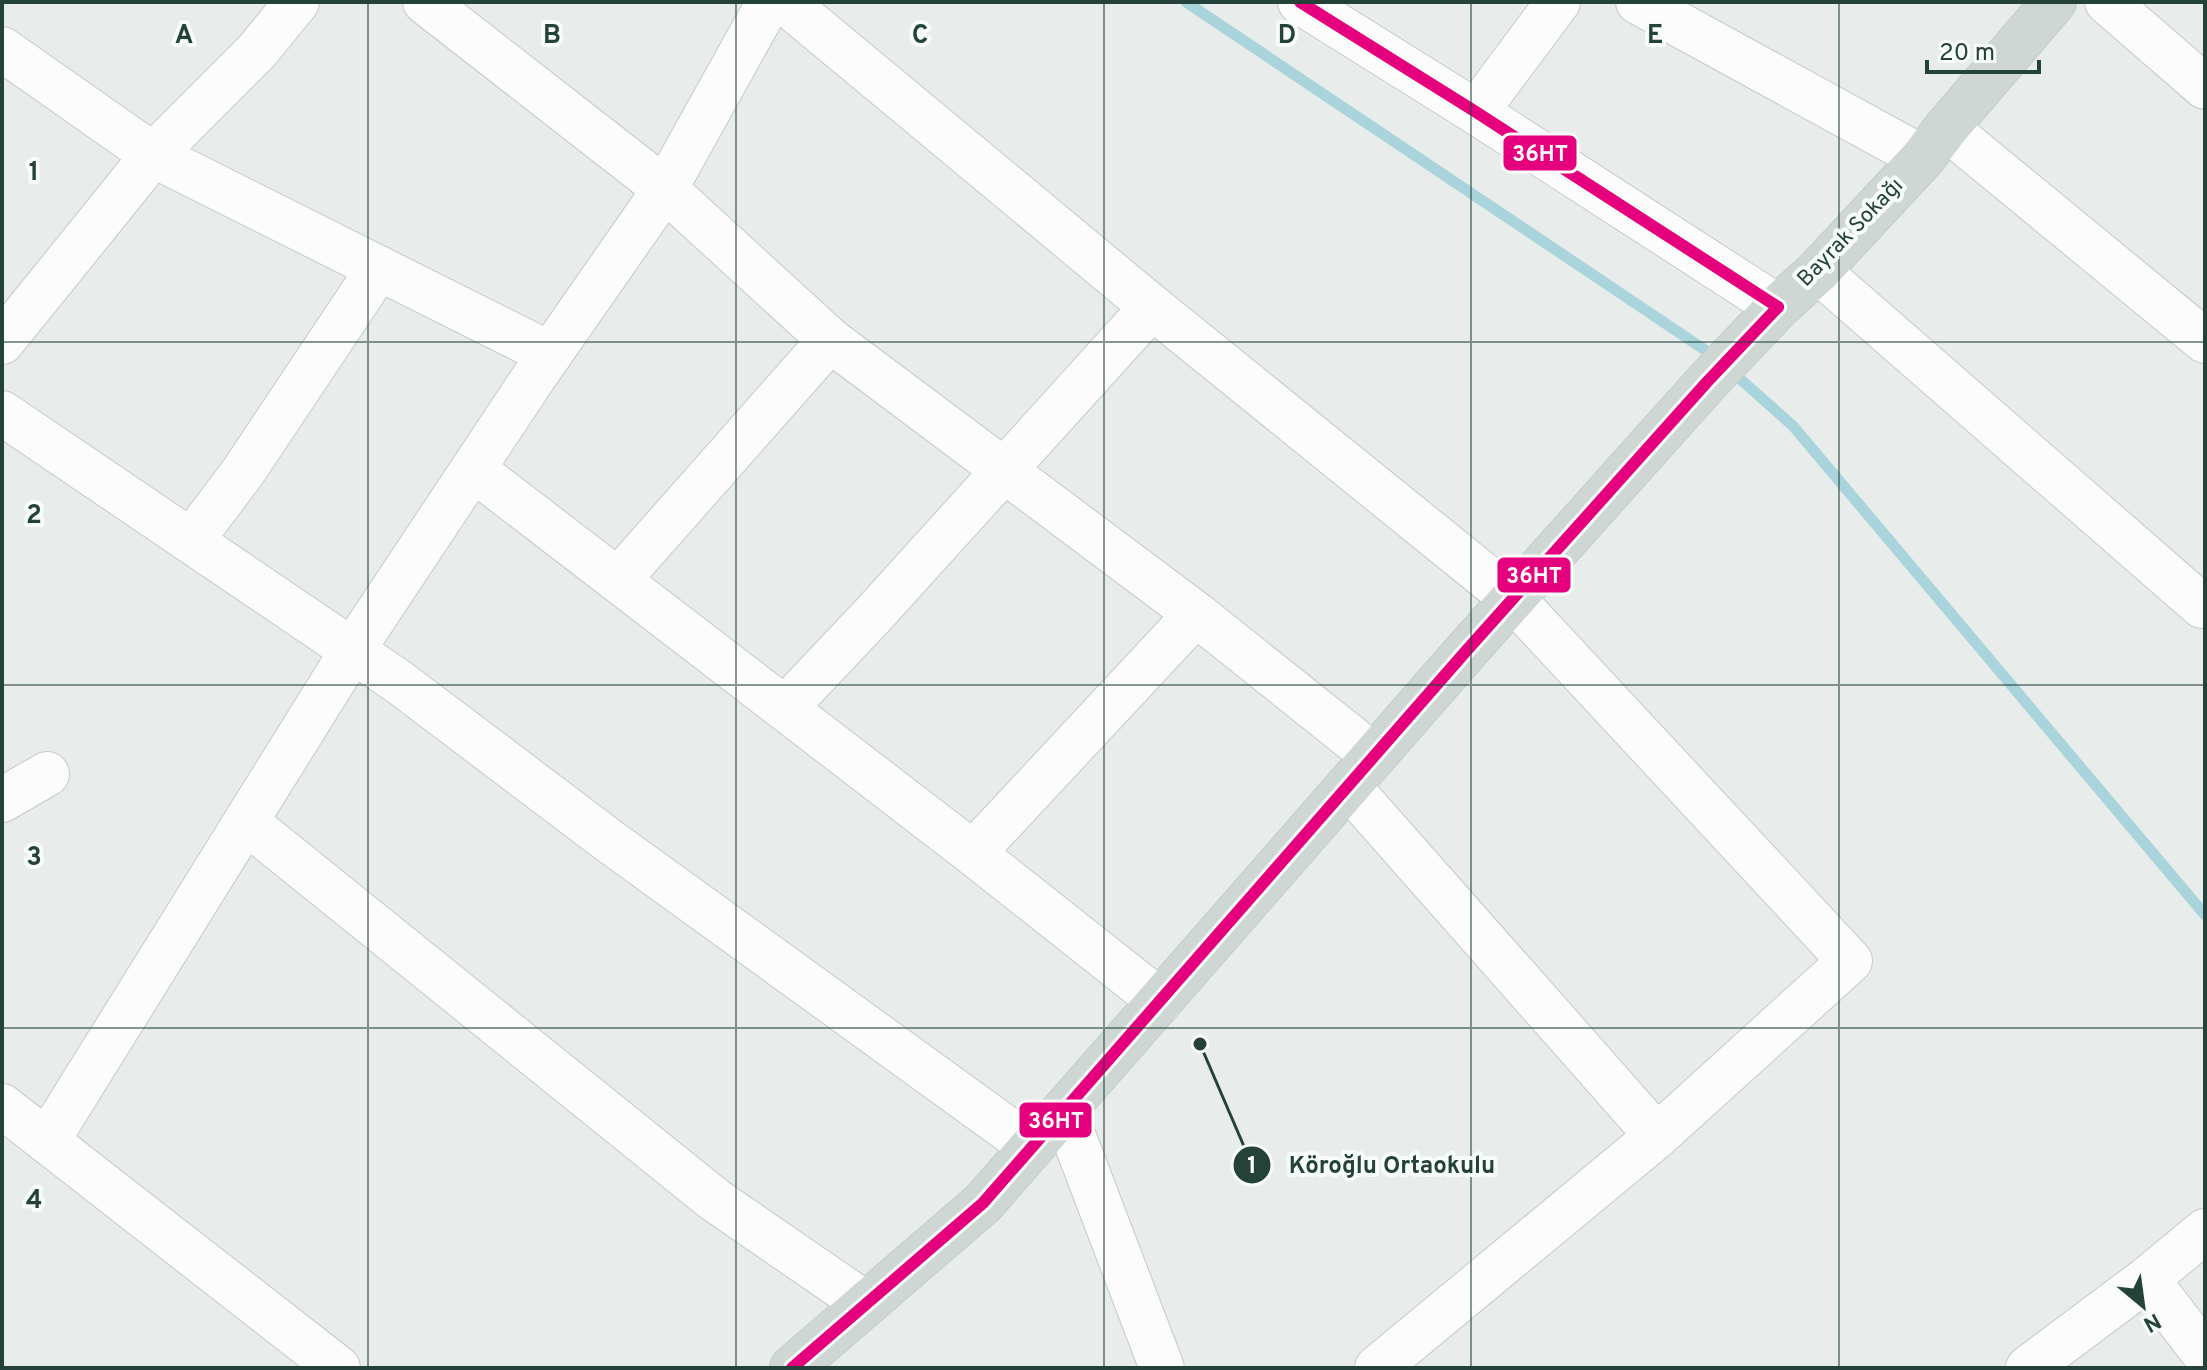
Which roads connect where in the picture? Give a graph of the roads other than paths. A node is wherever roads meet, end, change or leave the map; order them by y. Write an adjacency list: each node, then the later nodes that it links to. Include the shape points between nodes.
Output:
1 (297, 2): 14 (street, via 257,51)
2 (425, 2): 15 (street)
3 (769, 2): 15 (street)
4 (785, 2): 18 (street)
5 (1300, 2): 12 (street)
6 (1558, 2): 12 (street)
7 (1638, 2): 13 (street)
8 (2054, 2): 13 (main road, Bayrak Sokağı)
9 (2107, 2): 11 (street)
10 (2, 49): 14 (street)
11 (2205, 87)
12 (1476, 112): 19 (street)
13 (1935, 143): 17 (main road, Bayrak Sokağı); 21 (street)
14 (153, 155): 16 (street); 22 (street)
15 (665, 189): 20 (street); 23 (street)
16 (379, 268): 23 (street); 27 (street)
17 (1818, 271): 19 (main road, Bayrak Sokağı); 30 (street)
18 (1152, 307): 26 (street); 29 (street)
19 (1778, 307): 29 (main road, Bayrak Sokağı)
20 (830, 340): 26 (street); 28 (street)
21 (2205, 341)
22 (2, 342)
23 (550, 354): 25 (street)
24 (2, 413): 27 (street)
25 (473, 469): 28 (street); 32 (street)
26 (1004, 470): 31 (street); 33 (street)
27 (191, 541): 32 (street)
28 (618, 580): 33 (street)
29 (1513, 599): 34 (main road, Bayrak Sokağı); 42 (street, via 1850,961)
30 (2205, 604)
31 (1196, 614): 34 (street); 38 (street)
32 (352, 651): 37 (street); 44 (street)
33 (785, 708): 38 (street)
34 (1361, 771): 39 (main road, Bayrak Sokağı); 42 (street)
35 (47, 774): 36 (street)
36 (2, 800)
37 (246, 822): 43 (street); 47 (street, via 715,1200)
38 (973, 853): 39 (street)
39 (1160, 1001): 41 (main road, Bayrak Sokağı)
40 (2, 1106): 43 (street)
41 (1064, 1111): 44 (main road, Bayrak Sokağı); 51 (street)
42 (1657, 1136): 52 (street)
43 (47, 1141): 49 (street)
44 (1032, 1147): 47 (main road, Bayrak Sokağı, via 983,1203)
45 (2205, 1231): 46 (street)
46 (2147, 1279): 48 (street); 53 (street)
47 (866, 1304): 50 (main road, Bayrak Sokağı)
48 (2205, 1355)
49 (330, 1366)
50 (792, 1368)
51 (1162, 1368)
52 (1377, 1368)
53 (2028, 1368)

